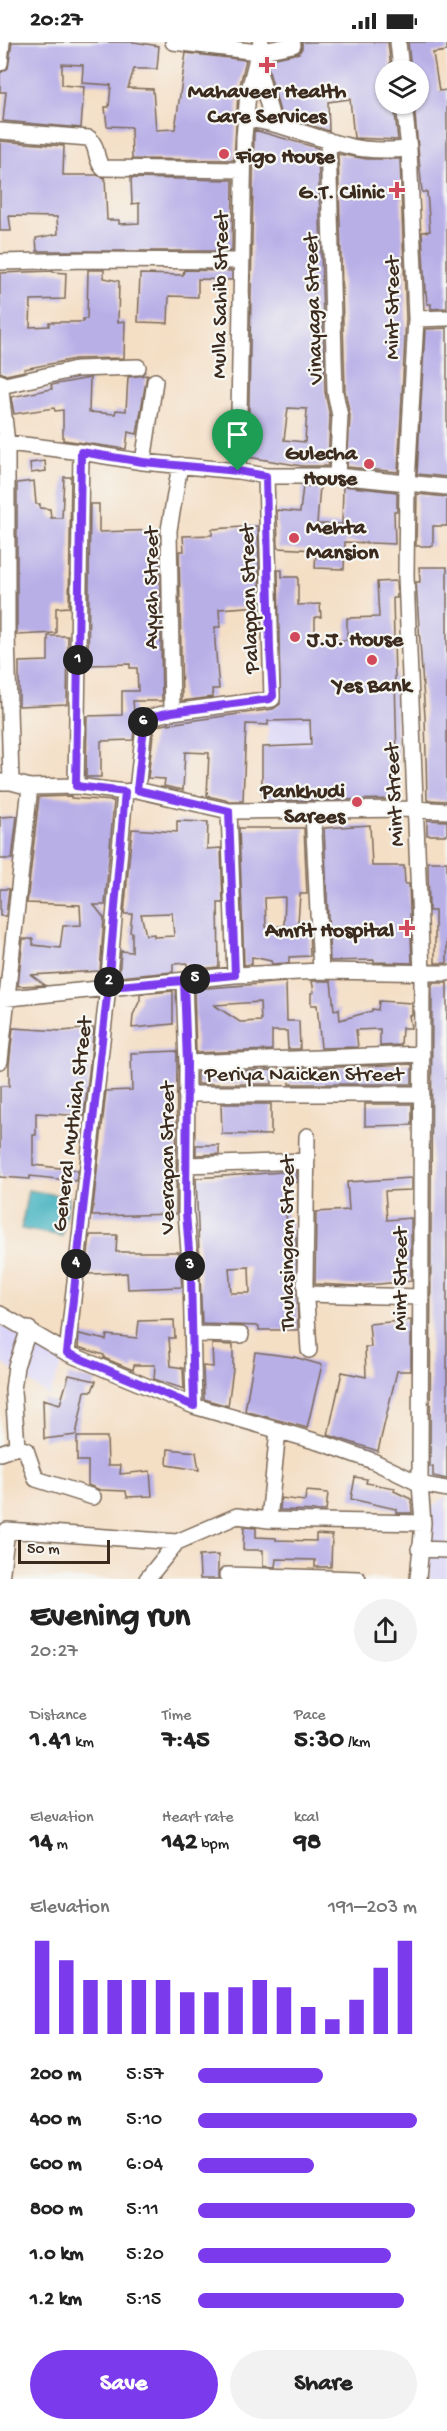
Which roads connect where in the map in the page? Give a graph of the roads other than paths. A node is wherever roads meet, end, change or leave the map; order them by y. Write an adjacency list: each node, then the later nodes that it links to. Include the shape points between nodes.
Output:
1 (2, 42): 7 (street)
2 (173, 42): 5 (street)
3 (398, 42): 6 (street)
4 (293, 45): 5 (street)
5 (258, 52): 9 (street, Mulla Sahib Street); 10 (street)
6 (399, 60)
7 (0, 63)
8 (405, 114): 13 (street, Mint Street)
9 (245, 119): 10 (street); 14 (street, Mulla Sahib Street)
10 (273, 122): 12 (street)
11 (0, 131): 14 (street, via 89,138 103,168)
12 (328, 141): 13 (street, via 360,148); 28 (street, Vinayaga Street, via 335,392 340,416)
13 (408, 149): 18 (street, Mint Street)
14 (243, 170): 15 (street, Mulla Sahib Street)
15 (241, 261): 16 (street); 26 (street, Mulla Sahib Street)
16 (0, 262)
17 (447, 318): 18 (street)
18 (416, 320): 29 (street, Mint Street)
19 (138, 367): 21 (street, via 76,369)
20 (154, 381): 24 (street)
21 (1, 384): 22 (street)
22 (4, 443): 23 (street); 31 (street)
23 (81, 452): 24 (street); 34 (street)
24 (143, 462): 25 (street)
25 (180, 465): 26 (street); 32 (street, Ayyah Street, via 169,530)
26 (238, 471): 27 (street)
27 (266, 476): 28 (street); 32 (street, Palappan Street, via 272,699)
28 (337, 476): 29 (street)
29 (407, 484): 30 (street); 37 (street, Mint Street, via 407,632)
30 (447, 487)
31 (4, 697): 33 (street)
32 (172, 712): 36 (street, Palappan Street, via 145,718)
33 (4, 785): 35 (street)
34 (76, 786): 35 (street); 36 (street)
35 (30, 787): 47 (street)
36 (131, 791): 38 (street); 46 (street, General Muthiah Street)
37 (415, 809): 39 (street); 40 (street); 42 (street, Mint Street)
38 (229, 811): 40 (street); 44 (street)
39 (447, 811)
40 (313, 812): 41 (street)
41 (321, 971): 42 (street); 44 (street)
42 (422, 973): 43 (street); 48 (street, Mint Street)
43 (447, 973)
44 (235, 975): 45 (street)
45 (184, 981): 46 (street); 50 (street, Veerapan Street)
46 (108, 987): 47 (street); 63 (street, General Muthiah Street)
47 (4, 999): 49 (street)
48 (422, 1054): 50 (street); 52 (street, Mint Street)
49 (0, 1061)
50 (187, 1063): 51 (street, Veerapan Street)
51 (186, 1094): 52 (street, Periya Naicken Street); 55 (street, Veerapan Street)
52 (422, 1094): 57 (street, Mint Street)
53 (308, 1136): 54 (street, Thulasingam Street)
54 (307, 1161): 55 (street); 56 (street, Thulasingam Street)
55 (186, 1165): 60 (street, Veerapan Street)
56 (306, 1294): 57 (street); 62 (street, Thulasingam Street)
57 (420, 1297): 68 (street, Mint Street)
58 (0, 1314): 59 (street)
59 (29, 1329): 63 (street); 66 (street, via 16,1366 13,1390)
60 (193, 1334): 61 (street); 64 (street, Veerapan Street)
61 (241, 1335)
62 (309, 1350)
63 (67, 1353): 64 (street)
64 (194, 1406): 65 (street)
65 (278, 1430): 68 (street, via 373,1461); 71 (street)
66 (17, 1448): 67 (street); 70 (street, via 26,1450 36,1479)
67 (0, 1453)
68 (420, 1484): 69 (street); 72 (street, Mint Street)
69 (447, 1489)
70 (93, 1497)
71 (268, 1520): 72 (street); 73 (street, via 237,1516)
72 (423, 1523): 74 (street, Mint Street)
73 (177, 1542): 77 (street, via 7,1530); 78 (street)
74 (419, 1549): 75 (street); 80 (street, Mint Street)
75 (447, 1550)
76 (227, 1575): 79 (street)
77 (1, 1576)
78 (147, 1579)
79 (358, 1579)
80 (418, 1579)

